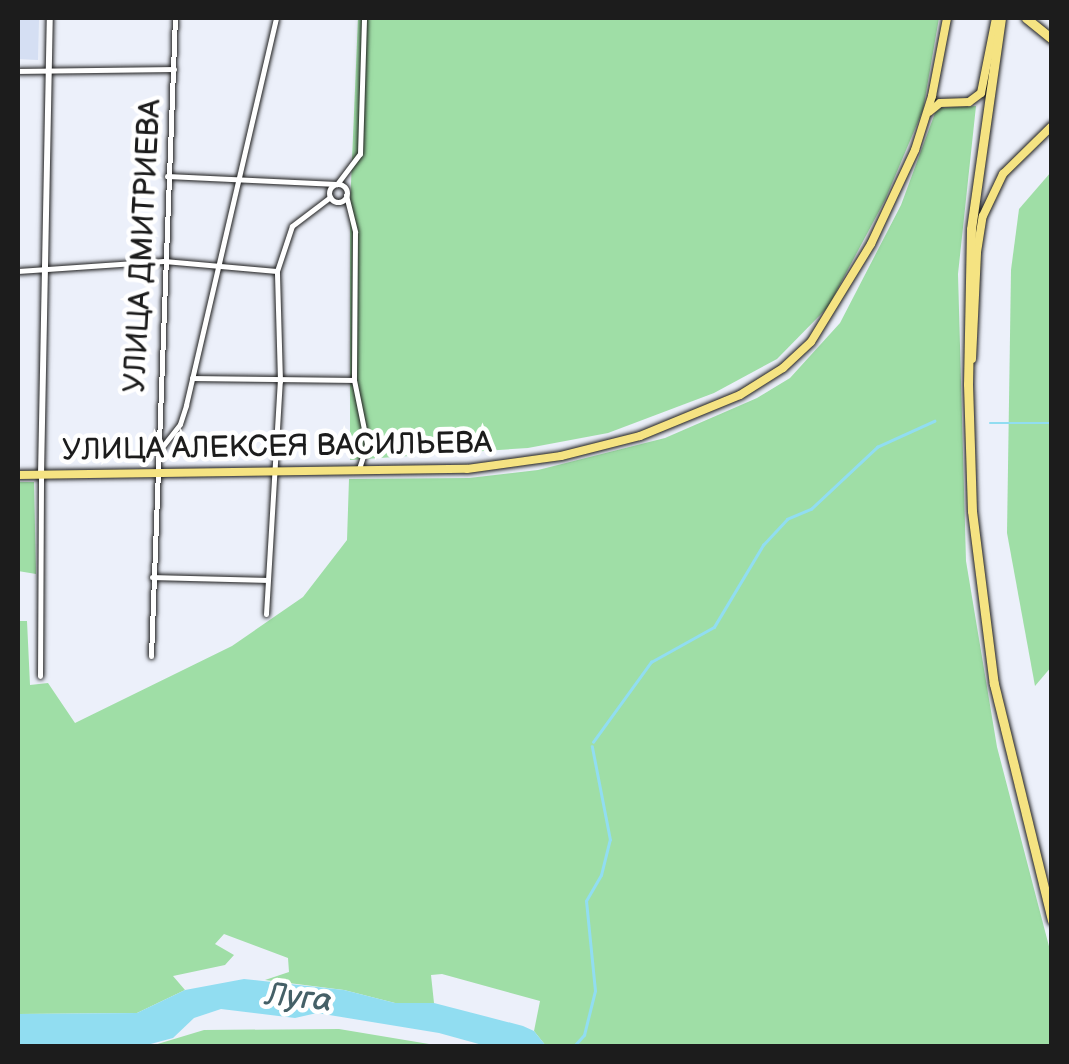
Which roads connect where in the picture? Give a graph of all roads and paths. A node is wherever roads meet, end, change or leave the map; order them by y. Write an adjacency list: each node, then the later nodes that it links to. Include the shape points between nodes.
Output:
1 (50, 18): 10 (street)
2 (175, 18): 9 (street, УЛИЦА ДМИТРИЕВА)
3 (276, 18): 17 (street)
4 (364, 18): 18 (street, via 360,154)
5 (947, 18): 12 (main road, УЛИЦА АЛЕКСЕЯ ВАСИЛЬЕВА)
6 (998, 18): 13 (main road, via 982,93); 29 (highway, via 971,229)
7 (1026, 18): 8 (highway)
8 (1052, 39)
9 (174, 69): 10 (street); 16 (street, УЛИЦА ДМИТРИЕВА)
10 (49, 70): 11 (street); 23 (street)
11 (18, 71)
12 (937, 74): 13 (main road, via 943,94); 14 (main road, УЛИЦА АЛЕКСЕЯ ВАСИЛЬЕВА)
13 (956, 102): 14 (main road)
14 (926, 116): 33 (main road, УЛИЦА АЛЕКСЕЯ ВАСИЛЬЕВА, via 904,180 836,308 798,356 757,387 640,436 561,456 467,469)
15 (1052, 126): 29 (main road, via 1003,174 983,216)
16 (167, 176): 17 (street); 21 (street, УЛИЦА ДМИТРИЕВА)
17 (239, 178): 18 (street); 22 (street)
18 (333, 184): 19 (street, via 345,187); 20 (street)
19 (346, 195): 20 (street, via 340,202); 28 (street, via 355,232)
20 (330, 197): 25 (street, via 292,226)
21 (164, 261): 22 (street); 23 (street); 30 (street, УЛИЦА ДМИТРИЕВА)
22 (217, 266): 25 (street); 26 (street)
23 (44, 270): 24 (street); 35 (street)
24 (18, 271)
25 (278, 271): 27 (street)
26 (192, 378): 27 (street); 30 (street, via 180,424)
27 (280, 380): 28 (street); 31 (street)
28 (354, 380): 33 (street, via 367,444)
29 (968, 424): 41 (highway, via 987,645)
30 (156, 453): 32 (street, УЛИЦА ДМИТРИЕВА)
31 (276, 470): 32 (main road, УЛИЦА АЛЕКСЕЯ ВАСИЛЬЕВА); 33 (main road, УЛИЦА АЛЕКСЕЯ ВАСИЛЬЕВА); 37 (street)
32 (156, 472): 35 (main road, УЛИЦА АЛЕКСЕЯ ВАСИЛЬЕВА); 36 (street, УЛИЦА ДМИТРИЕВА)
33 (358, 472)
34 (18, 475): 35 (main road, УЛИЦА АЛЕКСЕЯ ВАСИЛЬЕВА)
35 (41, 475): 40 (street)
36 (152, 577): 37 (street); 39 (street, УЛИЦА ДМИТРИЕВА)
37 (267, 580): 38 (street)
38 (266, 614)
39 (151, 656)
40 (40, 676)
41 (1052, 920)

